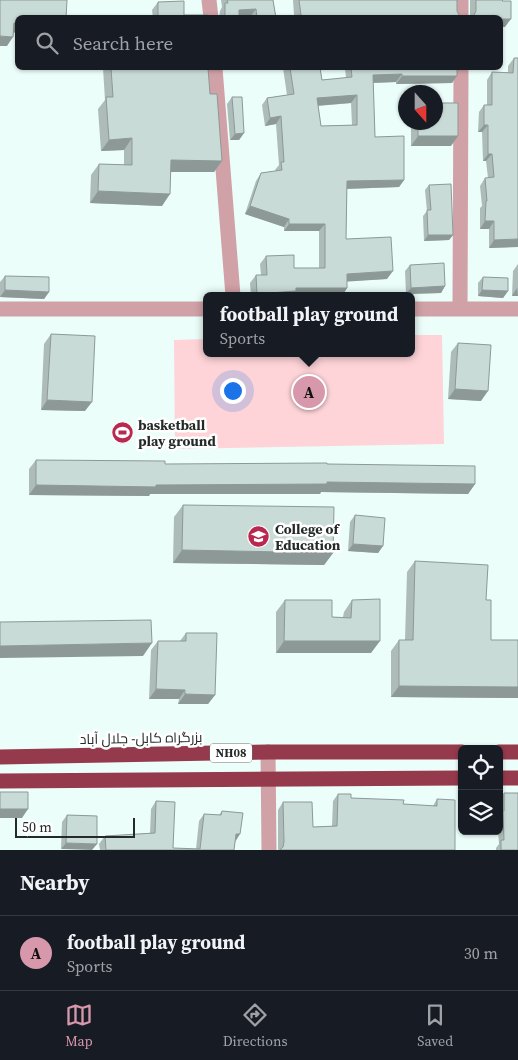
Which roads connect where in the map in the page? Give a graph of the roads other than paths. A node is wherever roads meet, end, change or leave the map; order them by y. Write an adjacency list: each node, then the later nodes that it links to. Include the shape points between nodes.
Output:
1 (209, 0): 3 (street)
2 (461, 0): 4 (street)
3 (211, 15)
4 (461, 15)
5 (214, 70): 7 (street)
6 (461, 70): 11 (street)
7 (232, 292)
8 (0, 308): 9 (street)
9 (203, 309)
10 (415, 309): 11 (street)
11 (460, 309): 12 (street)
12 (518, 309)
13 (268, 752): 14 (highway, بزرگراه کابل- جلال آباد / NH08); 17 (highway, بزرگراه کابل- جلال آباد / NH08); 21 (street)
14 (458, 752)
15 (503, 752): 16 (highway)
16 (518, 752)
17 (0, 757)
18 (458, 778): 21 (highway, NH08)
19 (503, 778): 20 (highway)
20 (518, 778)
21 (269, 779): 22 (highway, NH08); 23 (street)
22 (0, 781)
23 (269, 850)

